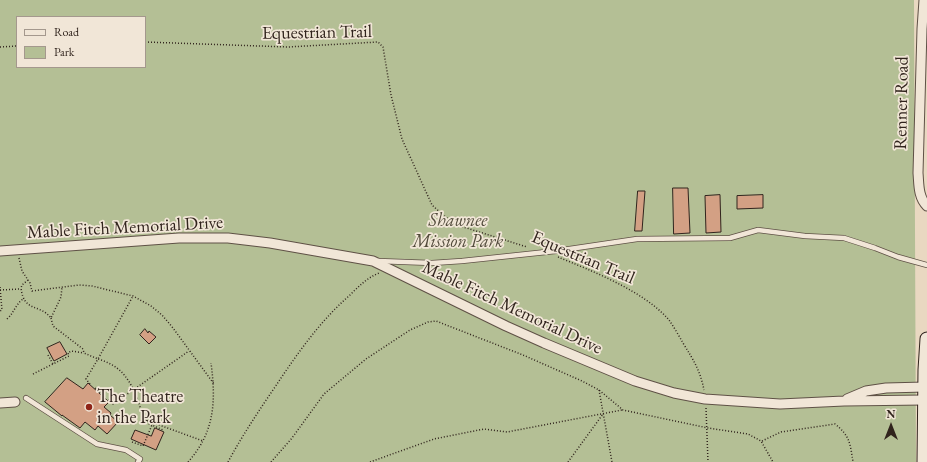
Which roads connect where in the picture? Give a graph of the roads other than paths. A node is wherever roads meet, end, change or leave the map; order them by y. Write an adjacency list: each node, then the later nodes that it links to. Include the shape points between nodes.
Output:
1 (924, 0): 2 (street, Renner Road, via 918,173 919,190)
2 (927, 206)
3 (0, 251): 4 (street, Mable Fitch Memorial Drive, via 139,240 210,238 270,243)
4 (373, 261): 5 (lane, via 432,263 544,252 637,239 730,238 758,230 844,238); 9 (street, Mable Fitch Memorial Drive, via 506,326 634,381 674,393 705,399 780,404)
5 (927, 265)
6 (927, 339): 7 (main road)
7 (926, 394): 9 (street, Mable Fitch Memorial Drive); 9 (street, Mable Fitch Memorial Drive, via 886,388 866,391); 13 (main road)
8 (26, 398): 12 (lane, via 97,444 126,450 140,459)
9 (844, 401)
10 (15, 402): 11 (street)
11 (0, 403)
12 (138, 462)
13 (924, 462)

